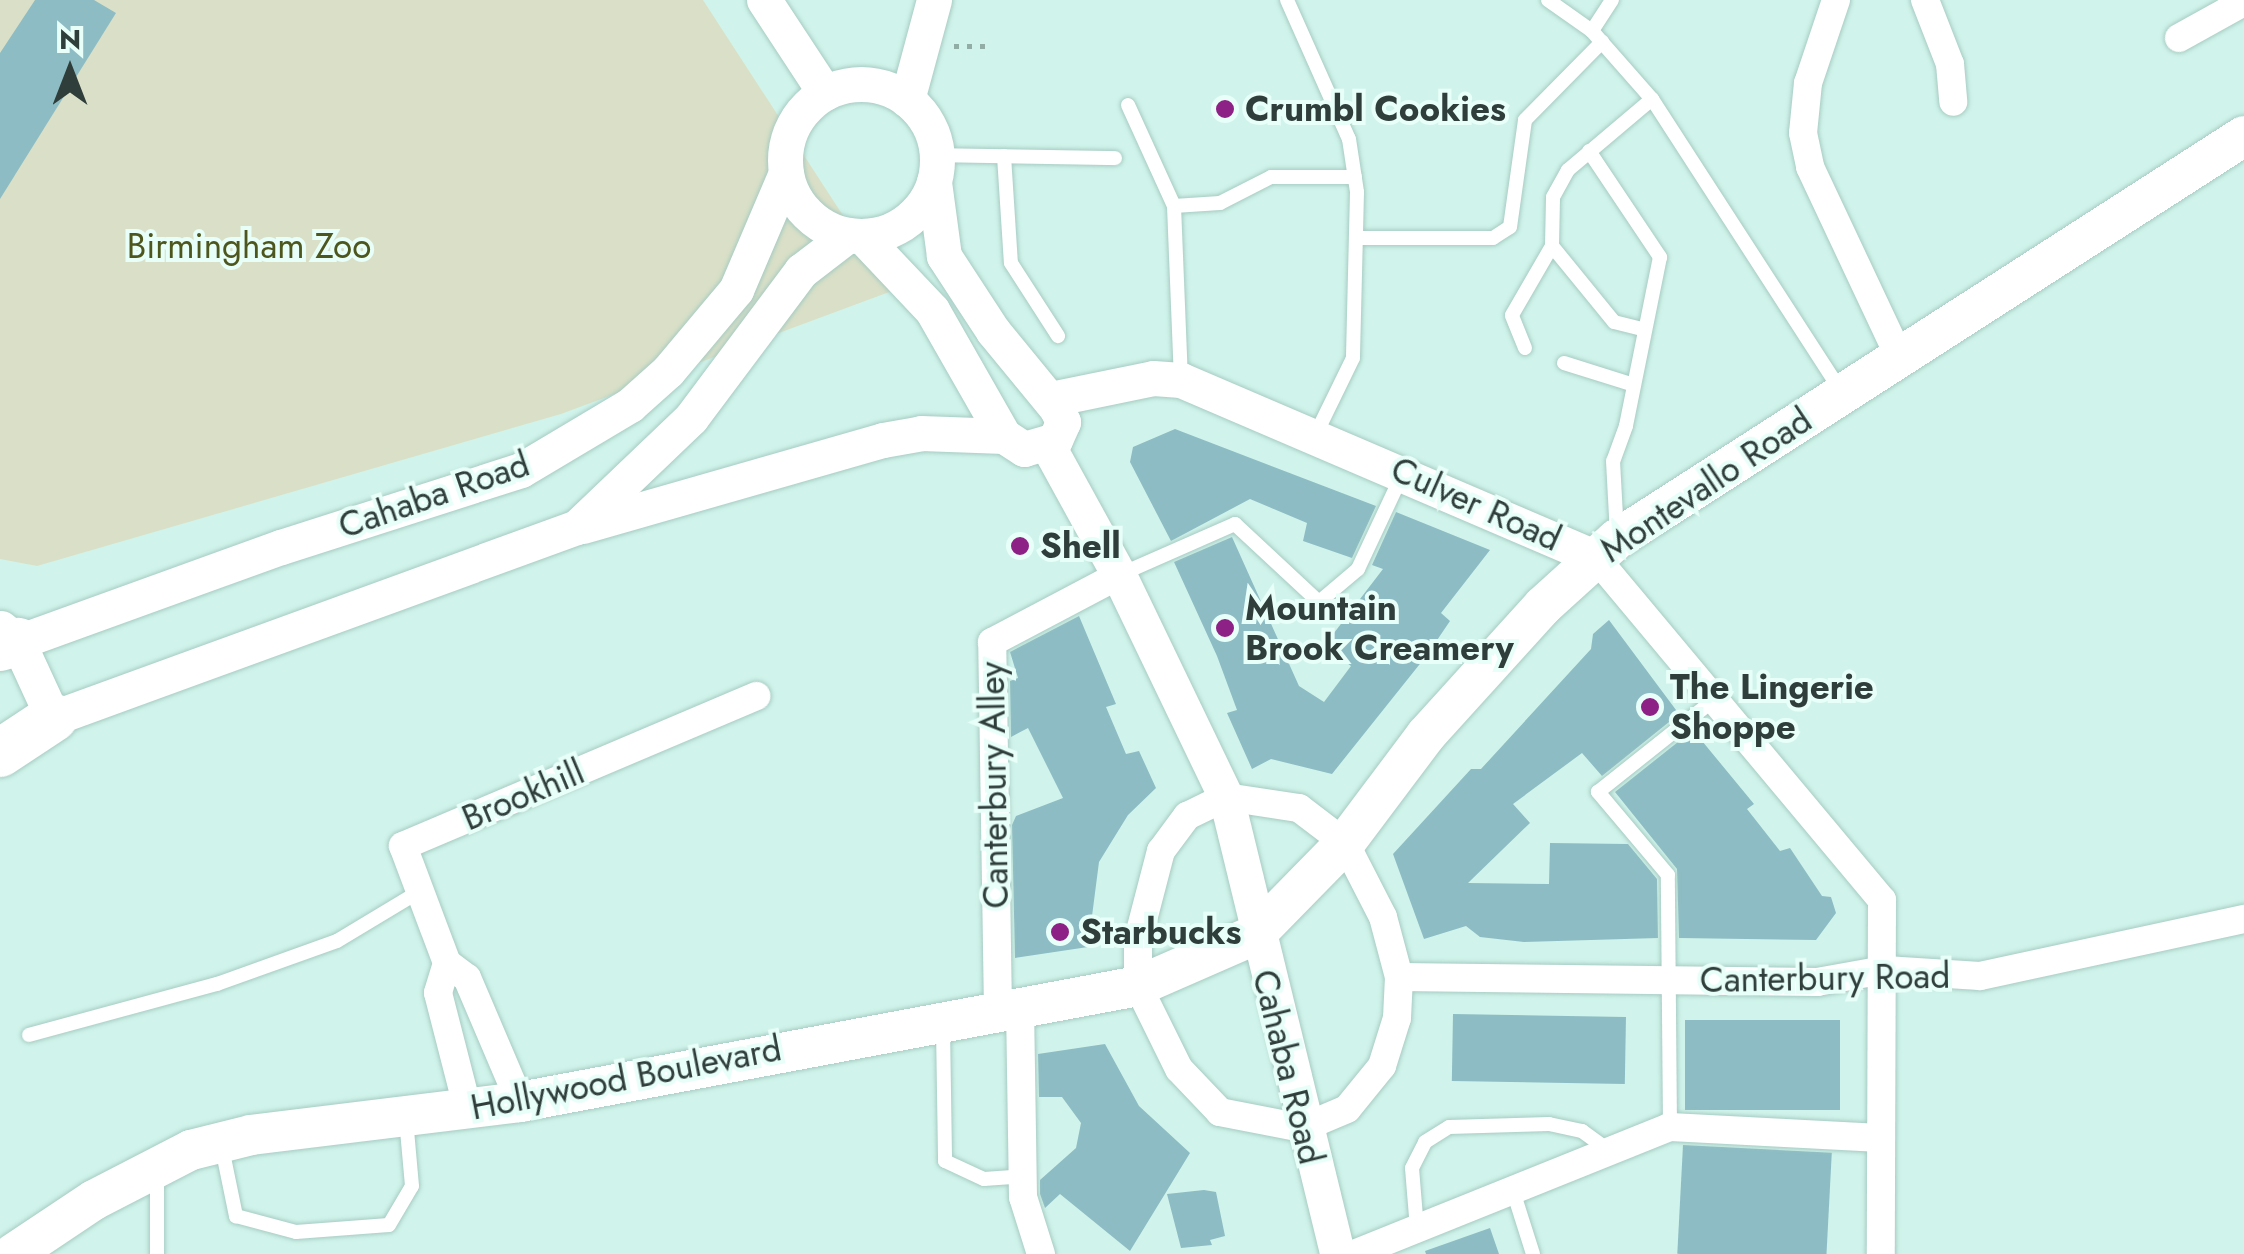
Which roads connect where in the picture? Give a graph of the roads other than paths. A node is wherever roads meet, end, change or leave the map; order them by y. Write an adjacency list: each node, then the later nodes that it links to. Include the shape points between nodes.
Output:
1 (764, 0): 11 (street)
2 (934, 0): 13 (street)
3 (1287, 0): 22 (lane, via 1348,139)
4 (1548, 0): 9 (lane)
5 (1612, 0): 9 (lane)
6 (1836, 0): 30 (street, via 1808,83 1802,133 1810,167)
7 (1926, 0): 14 (street, via 1950,64)
8 (2244, 2): 10 (street)
9 (1597, 37): 12 (lane); 25 (lane, via 1526,120 1510,227 1493,238)
10 (2179, 38)
11 (825, 92): 13 (street, via 874,86); 21 (street, Cahaba Road, via 795,122)
12 (1652, 99): 17 (lane); 34 (lane)
13 (907, 100): 20 (street, via 930,128)
14 (1953, 102)
15 (1128, 105): 23 (lane)
16 (2244, 136): 30 (main road, Montevallo Road)
17 (1590, 152): 26 (lane, via 1568,170 1553,197); 27 (lane, via 1660,256)
18 (1004, 156): 19 (lane); 20 (lane); 28 (lane, via 1011,263)
19 (1115, 158)
20 (935, 169): 24 (street, via 901,225); 35 (street, via 944,256 992,332)
21 (786, 173): 24 (street, via 801,208); 43 (street, Cahaba Road, via 736,290 668,372 630,405 521,470)
22 (1355, 177): 23 (lane, via 1271,177 1220,203); 25 (lane)
23 (1174, 206): 32 (lane)
24 (855, 236): 37 (street, via 932,310); 40 (street, via 801,271 692,418)
25 (1357, 238): 36 (lane, via 1352,358)
26 (1552, 246): 27 (lane, via 1614,322); 29 (lane, via 1512,316)
27 (1645, 330): 33 (lane)
28 (1058, 336)
29 (1526, 348)
30 (1900, 358): 34 (main road, Montevallo Road)
31 (1564, 362): 33 (lane)
32 (1181, 380): 35 (street, Culver Road, via 1153,378); 36 (street, Culver Road)
33 (1634, 385): 41 (lane, via 1613,462)
34 (1842, 393): 41 (main road, Montevallo Road)
35 (1051, 399): 38 (street, via 1063,422)
36 (1316, 434): 39 (street, Culver Road)
37 (1004, 436): 38 (street, via 1024,449); 40 (street, via 921,433 883,440)
38 (1047, 444): 42 (street, Cahaba Road)
39 (1403, 472): 41 (street, Culver Road); 42 (lane, via 1358,569 1319,602 1235,524)
40 (577, 528): 46 (street)
41 (1606, 548): 45 (street, Culver Road); 50 (main road, Montevallo Road, via 1543,606 1426,735)
42 (1119, 576): 49 (street, Cahaba Road); 59 (street, Canterbury Alley, via 992,642)
43 (6, 639): 46 (street)
44 (756, 696): 51 (street, Brookhill, via 403,846)
45 (1715, 699): 55 (street, Culver Road, via 1882,900); 57 (lane, via 1598,792 1668,874)
46 (53, 718): 47 (highway); 48 (highway)
47 (0, 744)
48 (0, 753)
49 (1226, 797): 50 (street, via 1299,808); 53 (street, Cahaba Road); 58 (street, via 1187,816 1161,852 1138,939)
50 (1345, 843): 53 (main road, Montevallo Road); 56 (street, via 1383,917)
51 (420, 890): 54 (street, Brookhill); 61 (lane, via 336,942 218,984)
52 (2244, 918): 55 (street, Canterbury Road, via 1980,976)
53 (1256, 935): 58 (main road, Hollywood Boulevard); 66 (street, Cahaba Road)
54 (447, 963): 62 (street, Brookhill, via 467,978); 63 (street, Brookhill, via 438,993)
55 (1884, 970): 57 (street, Canterbury Road, via 1817,982); 67 (street, Culver Road)
56 (1399, 977): 57 (street, Canterbury Road); 66 (street, via 1397,1018 1382,1066 1347,1109)
57 (1670, 981): 65 (lane)
58 (1138, 986): 59 (main road, Hollywood Boulevard); 66 (street, via 1178,1069 1220,1112)
59 (1009, 1008): 60 (main road, Hollywood Boulevard); 71 (street, Canterbury Alley)
60 (942, 1018): 62 (main road, Hollywood Boulevard); 71 (lane, via 945,1161 984,1179)
61 (29, 1035)
62 (520, 1102): 63 (main road, Hollywood Boulevard)
63 (468, 1110): 64 (main road, Hollywood Boulevard)
64 (406, 1120): 68 (main road, Hollywood Boulevard); 68 (lane, via 412,1186 389,1224 296,1232 236,1216)
65 (1670, 1127): 67 (street); 69 (street)
66 (1302, 1128): 77 (street, Cahaba Road)
67 (1881, 1138): 80 (street, Culver Road)
68 (221, 1142): 70 (main road, Hollywood Boulevard)
69 (1612, 1152): 72 (street); 73 (lane, via 1582,1131 1549,1124 1449,1126 1425,1142 1412,1168)
70 (156, 1165): 74 (main road, Hollywood Boulevard); 75 (lane)
71 (1022, 1176): 76 (street, Canterbury Alley, via 1030,1235)
72 (1514, 1194): 73 (street); 79 (lane)
73 (1417, 1230): 78 (street)
74 (13, 1254)
75 (157, 1254)
76 (1041, 1254)
77 (1337, 1254)
78 (1354, 1254)
79 (1533, 1254)
80 (1880, 1254)

